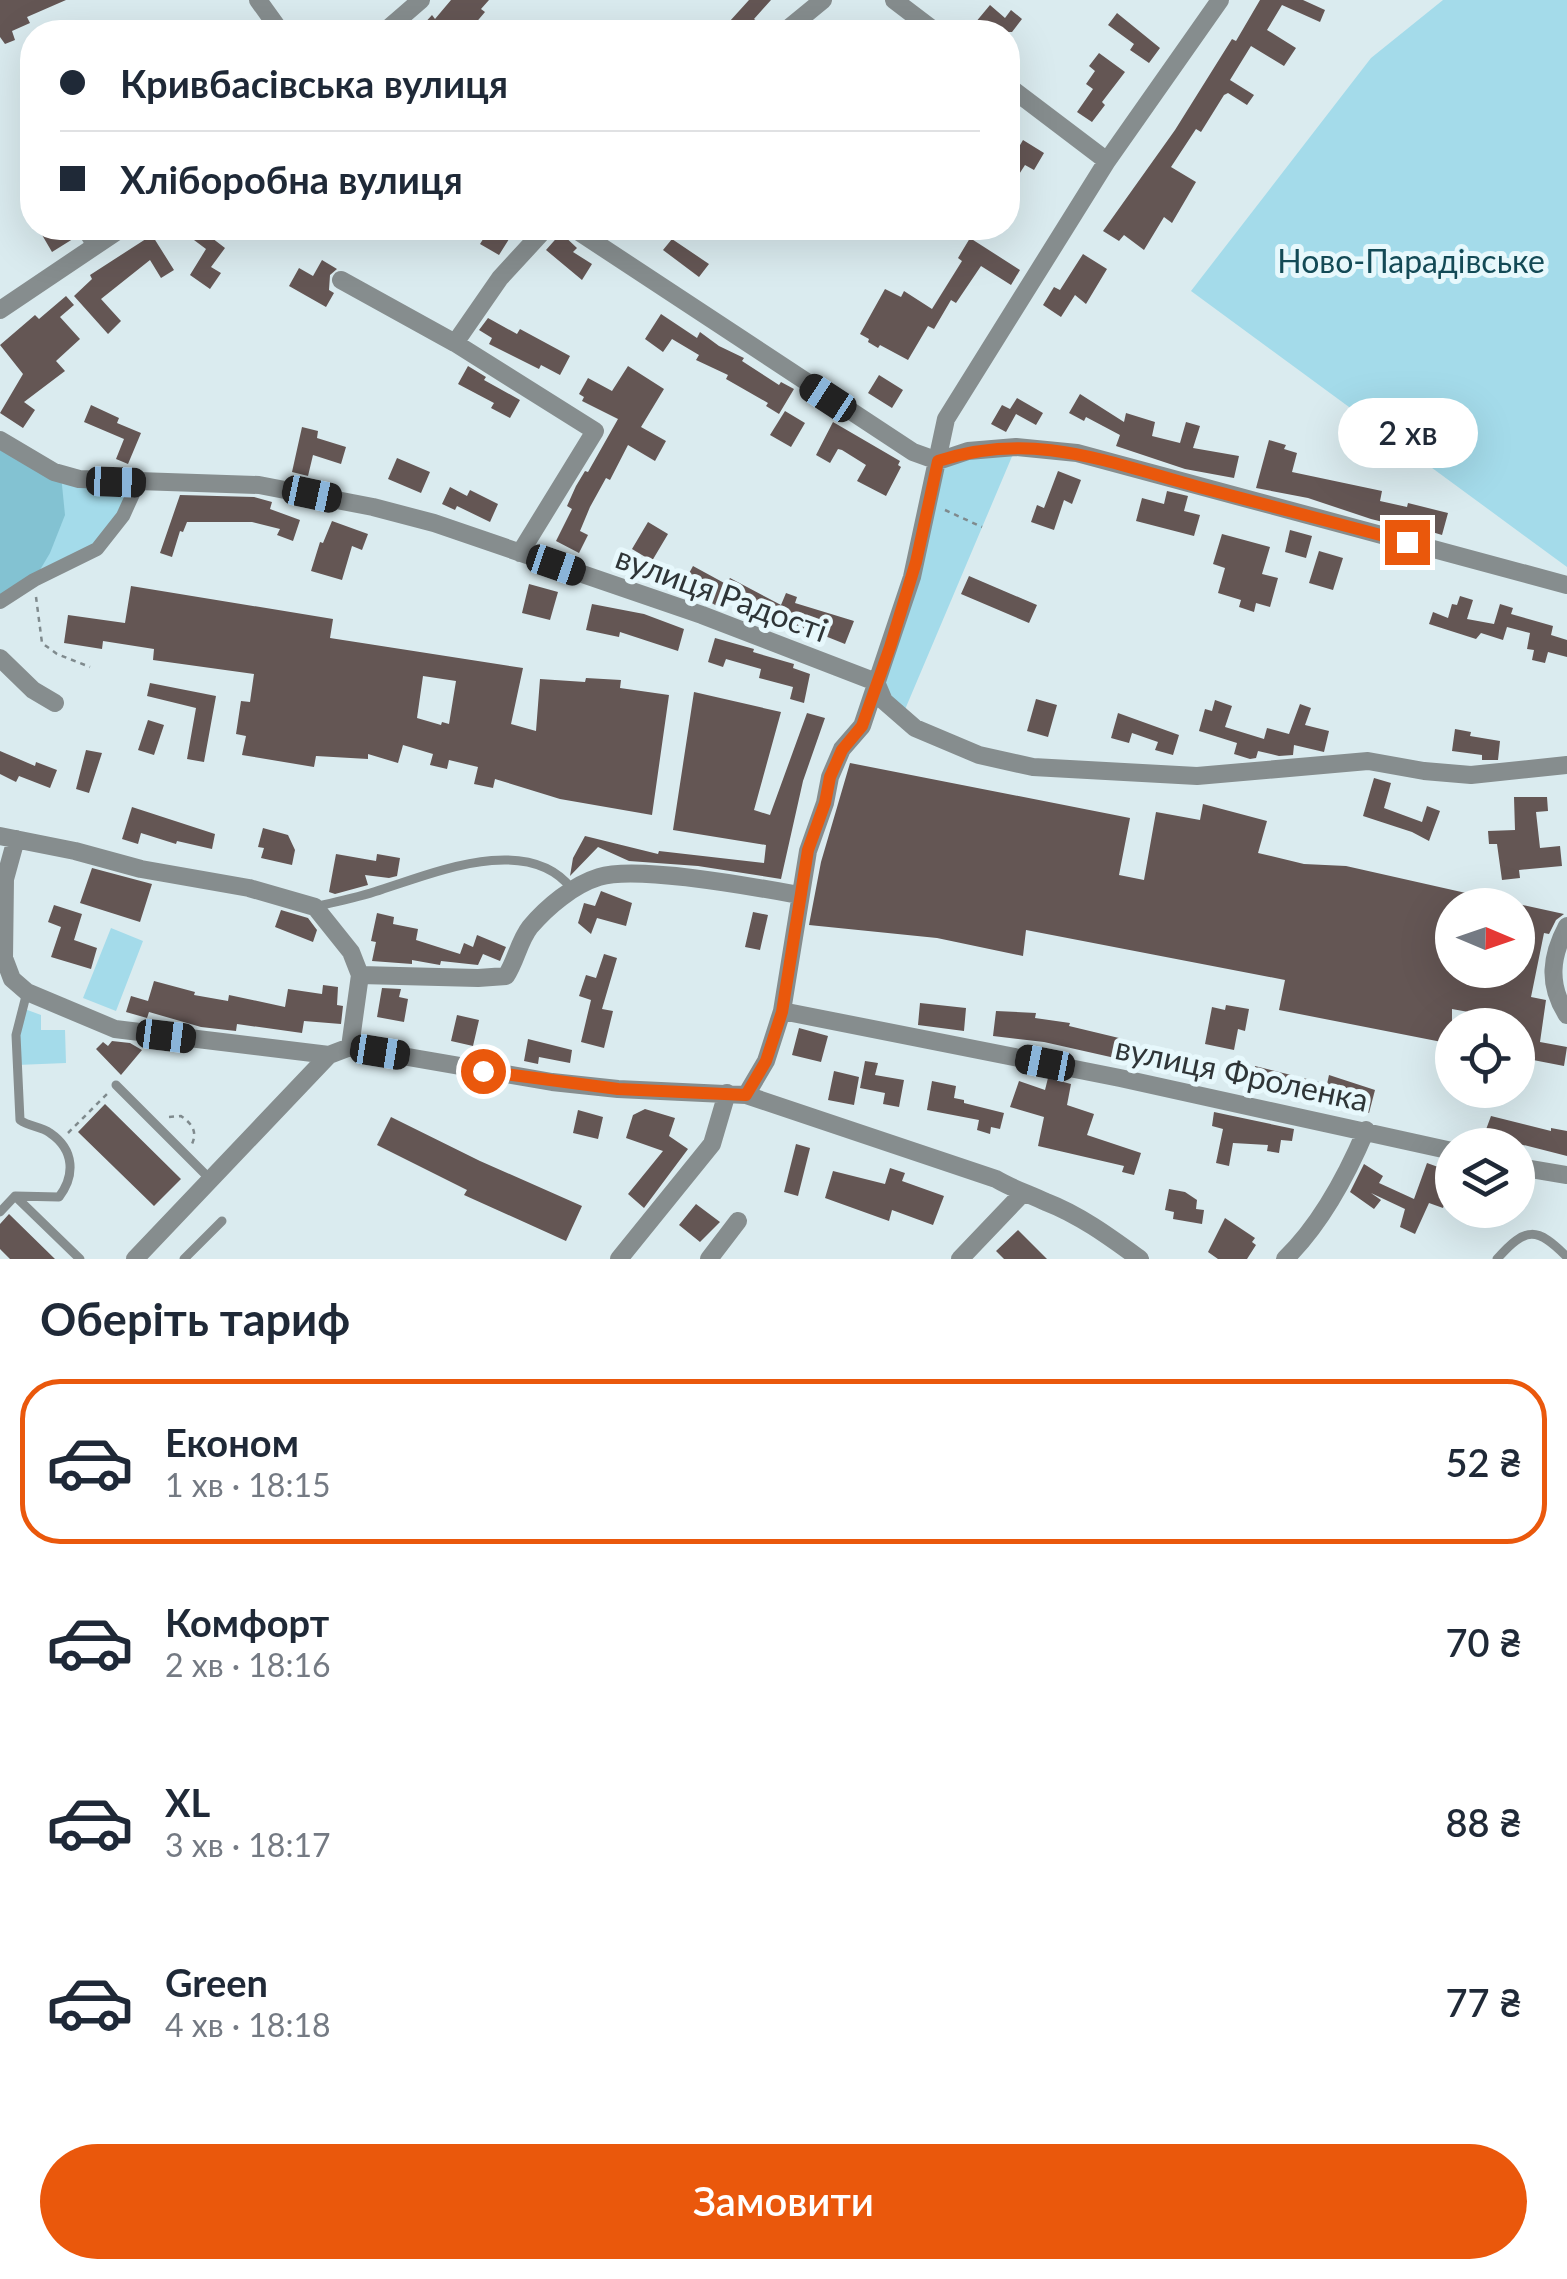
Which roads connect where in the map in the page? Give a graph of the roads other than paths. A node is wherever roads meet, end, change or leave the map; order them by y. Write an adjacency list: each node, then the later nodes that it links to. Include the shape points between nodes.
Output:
1 (420, 0): 5 (street)
2 (823, 0): 6 (street)
3 (894, 0): 7 (street)
4 (1220, 0): 9 (street)
5 (398, 20)
6 (799, 20)
7 (917, 20)
8 (1020, 95): 9 (street)
9 (1107, 162): 19 (street, via 963,389 942,430)
10 (87, 240): 14 (lane)
11 (104, 240): 14 (street)
12 (535, 240): 17 (street)
13 (594, 240): 19 (street, via 913,452)
14 (92, 248): 16 (street)
15 (341, 280): 17 (street)
16 (0, 310)
17 (456, 343): 21 (street, via 596,431)
18 (0, 440): 20 (street, вулиця Радості, via 61,474)
19 (938, 461): 22 (street, via 1016,447 1077,452); 25 (street, via 912,577)
20 (138, 483): 21 (street, вулиця Радості, via 287,489 434,523); 23 (street, via 98,549)
21 (520, 552): 25 (street, вулиця Радості)
22 (1567, 586)
23 (0, 602)
24 (0, 658): 26 (street)
25 (876, 682): 27 (street, via 901,719 948,745 1058,770 1197,776 1368,761 1471,775); 30 (street, via 862,726 830,777)
26 (55, 703)
27 (1567, 764)
28 (8, 838): 31 (street); 34 (street, via 4,958 12,979)
29 (573, 890): 30 (street, via 603,875 634,873); 31 (lane, via 546,868 482,860); 33 (street, via 526,932 506,976)
30 (799, 895): 35 (street)
31 (315, 907): 33 (street, via 351,952)
32 (1567, 926): 36 (street, via 1552,963)
33 (360, 975): 37 (street)
34 (27, 992): 38 (street, via 115,1029); 47 (lane, via 16,1035 20,1120 60,1142 72,1172 59,1197)
35 (782, 1012): 40 (street, via 766,1061); 41 (street, вулиця Фроленка)
36 (1567, 1014)
37 (350, 1047): 38 (street); 40 (street, via 552,1082)
38 (329, 1055): 45 (street)
39 (116, 1085): 45 (lane)
40 (736, 1094): 46 (street, via 962,1167); 56 (street, via 712,1144)
41 (1366, 1130): 42 (street, вулиця Фроленка); 59 (street, via 1349,1170)
42 (1435, 1147)
43 (1535, 1170): 44 (street)
44 (1567, 1175)
45 (210, 1179): 54 (street)
46 (1022, 1194): 51 (street); 58 (street, via 1048,1202)
47 (15, 1196): 48 (lane); 53 (lane)
48 (0, 1212)
49 (222, 1221): 55 (lane)
50 (738, 1221): 57 (street)
51 (967, 1256)
52 (1567, 1257): 60 (lane, via 1544,1234 1529,1233)
53 (80, 1259)
54 (134, 1259)
55 (184, 1259)
56 (619, 1259)
57 (710, 1259)
58 (1140, 1259)
59 (1285, 1259)
60 (1496, 1259)

